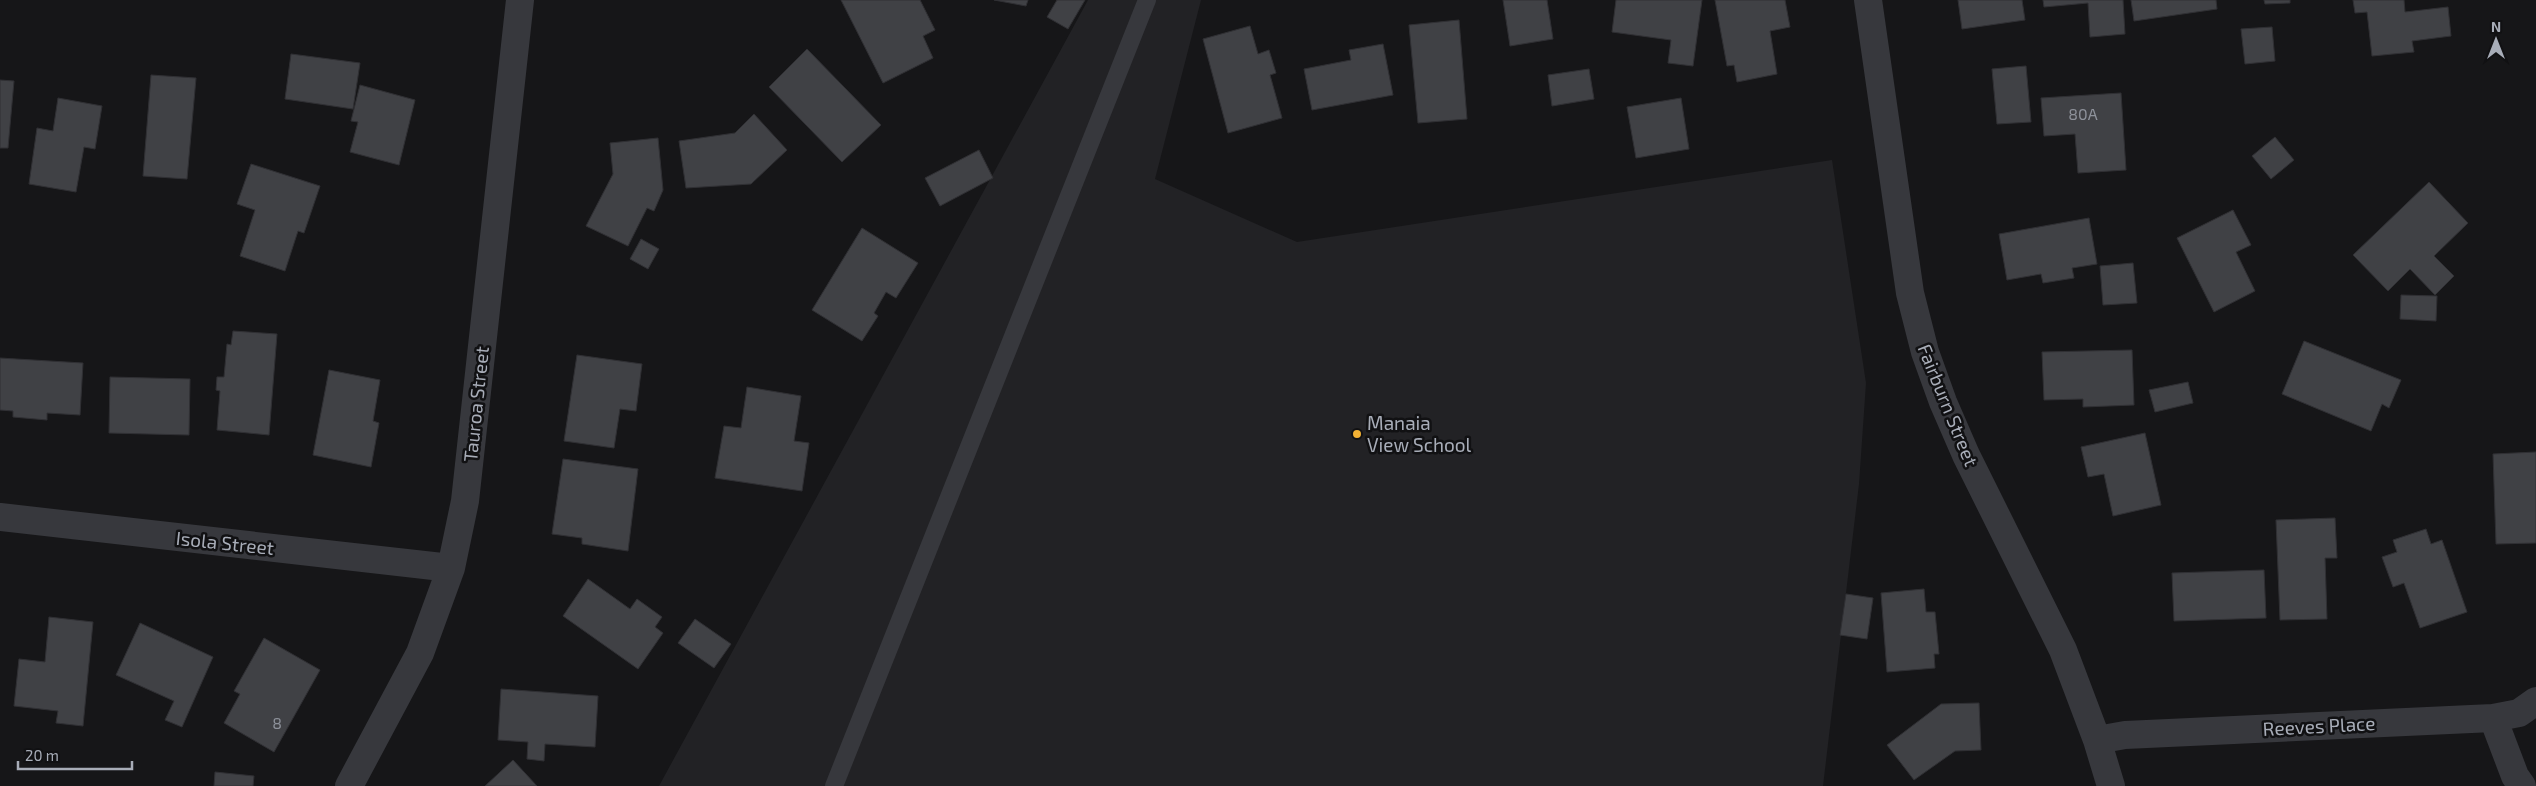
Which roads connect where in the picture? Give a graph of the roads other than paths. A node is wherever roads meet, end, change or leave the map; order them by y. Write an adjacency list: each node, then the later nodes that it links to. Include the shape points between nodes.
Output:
1 (520, 0): 5 (street, Tauroa Street, via 465,502)
2 (1147, 0): 10 (lane)
3 (1868, 0): 8 (street, Fairburn Street, via 1910,293 1925,352 1966,455 2062,650)
4 (0, 518): 5 (street, Isola Street)
5 (451, 568): 9 (street, Tauroa Street, via 420,653)
6 (2536, 701): 7 (street, Reeves Place, via 2519,713)
7 (2493, 718): 8 (street, Reeves Place, via 2125,735); 12 (street, via 2515,776)
8 (2097, 740): 11 (street, Fairburn Street)
9 (349, 786)
10 (834, 786)
11 (2111, 786)
12 (2522, 786)

